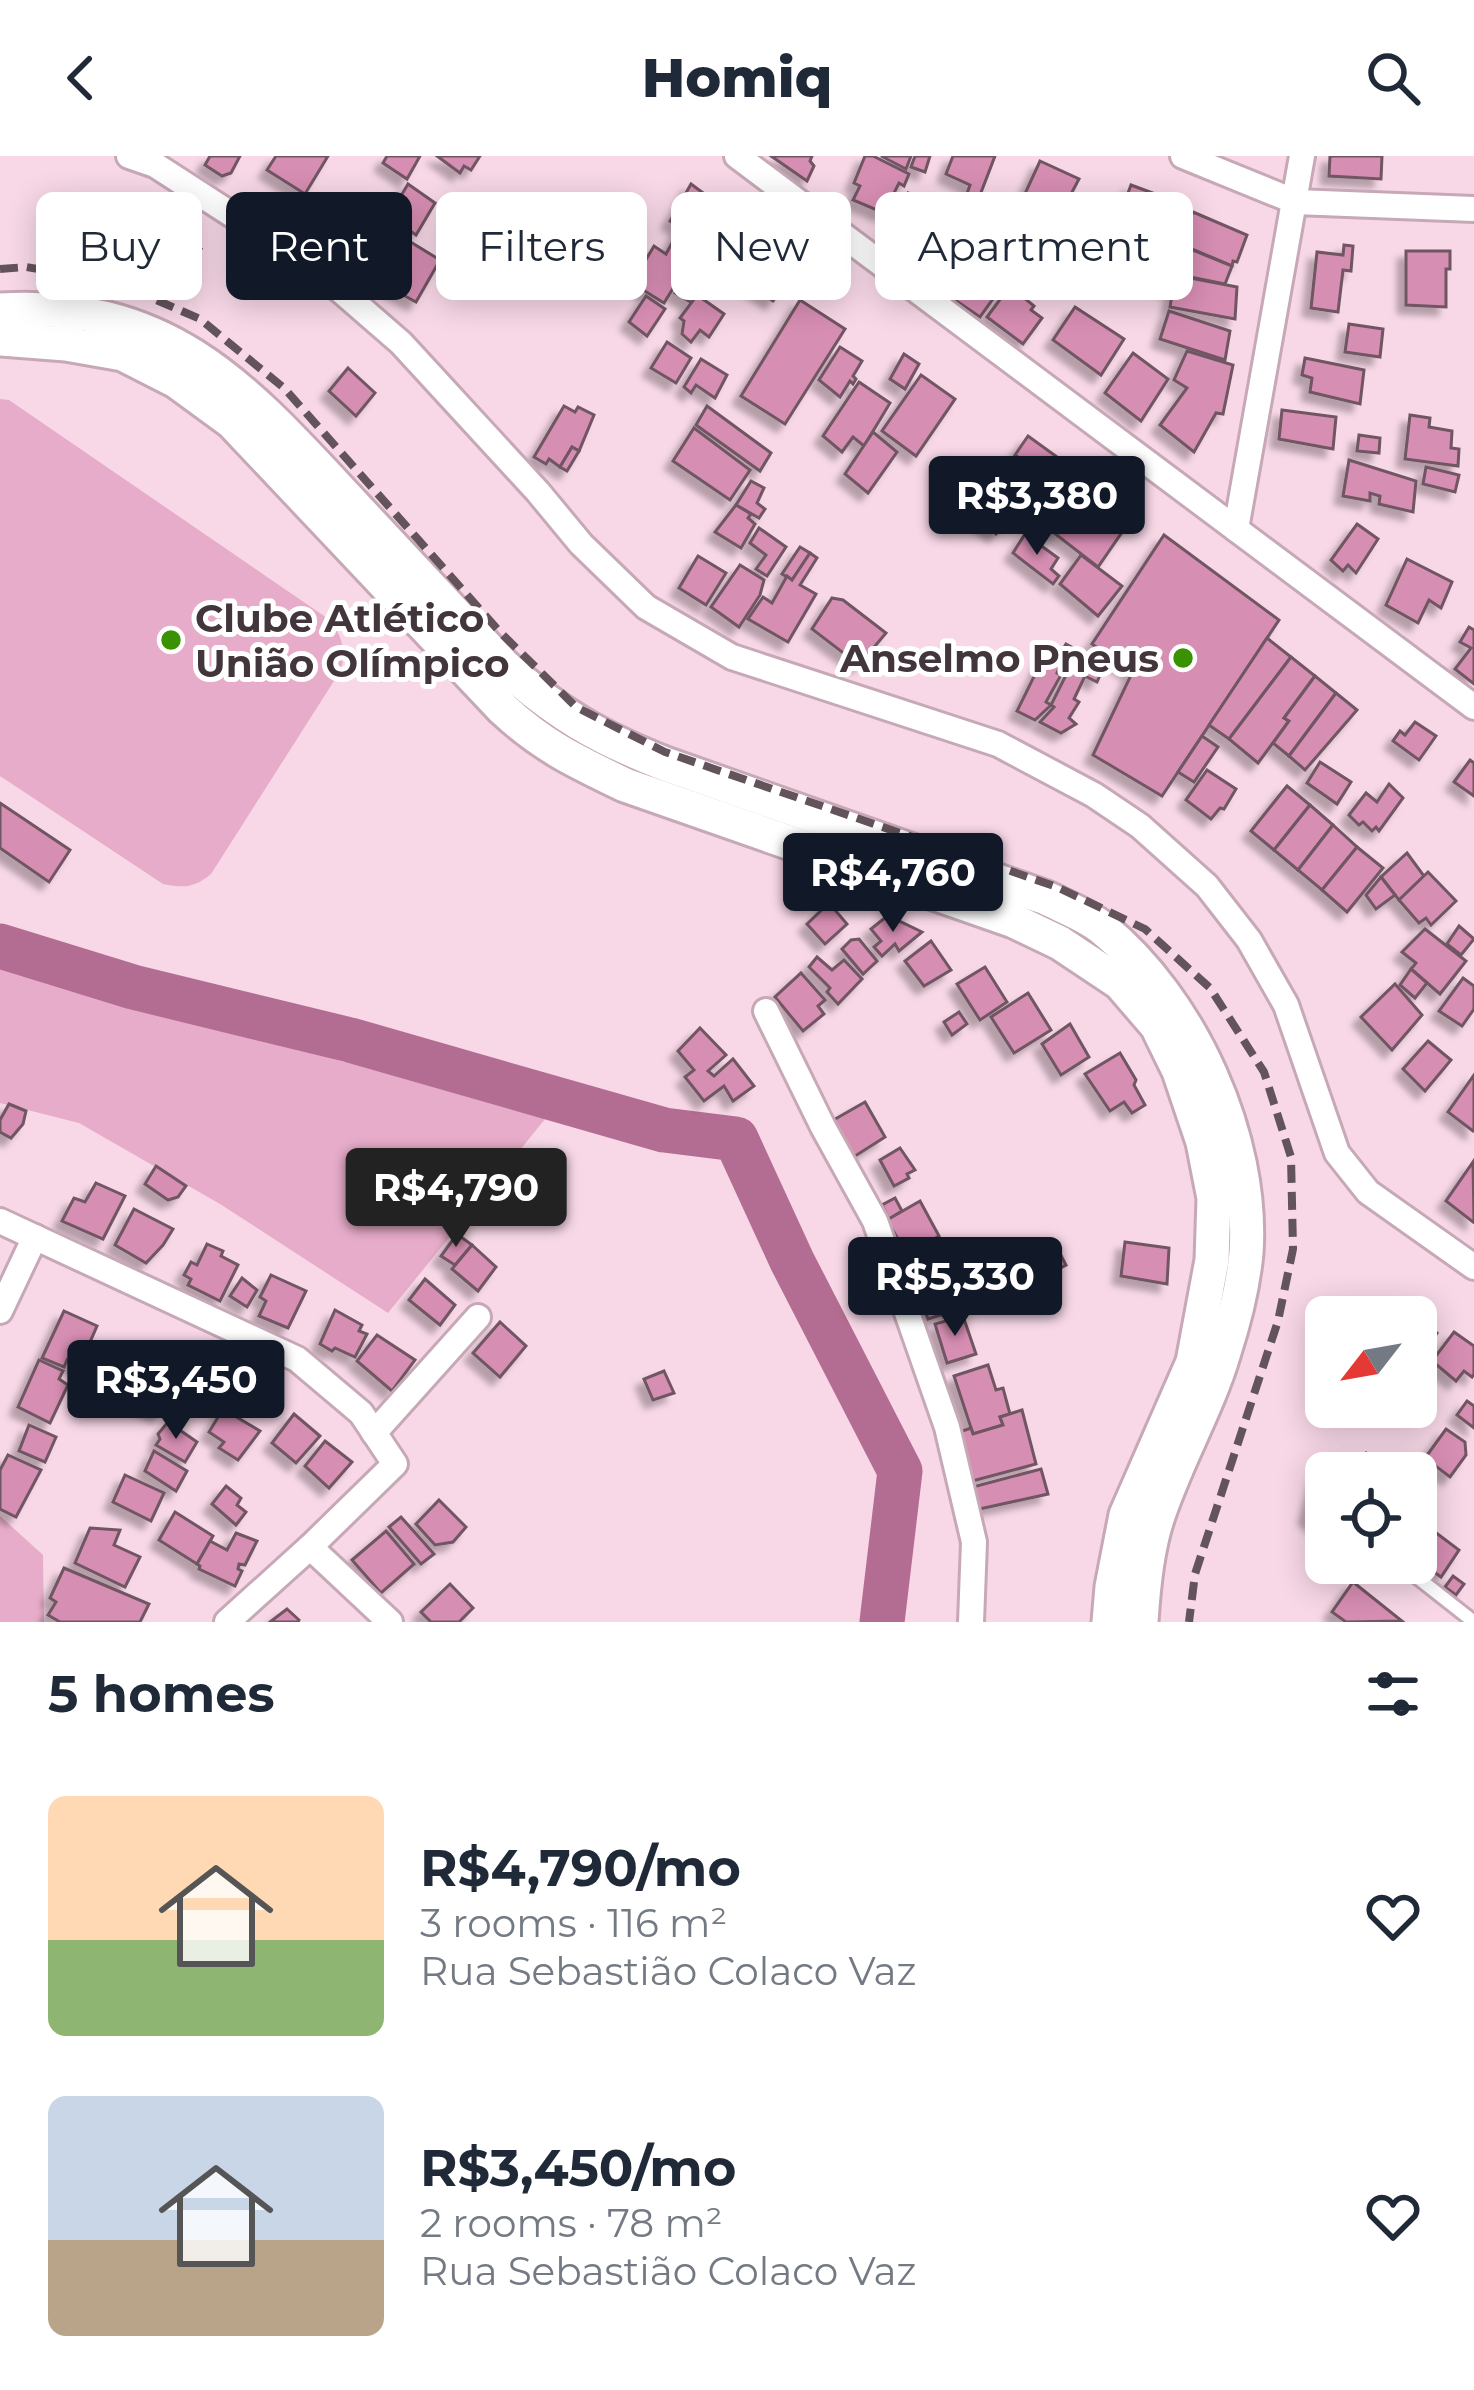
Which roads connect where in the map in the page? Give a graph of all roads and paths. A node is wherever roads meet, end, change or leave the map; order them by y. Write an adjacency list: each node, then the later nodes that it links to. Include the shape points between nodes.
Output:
1 (129, 156): 14 (street, via 288,251 371,316 646,607 732,657 998,744 1140,826 1207,886 1249,940 1286,1005 1337,1153 1368,1192)
2 (737, 156): 9 (street)
3 (1183, 156): 5 (street)
4 (1302, 156): 5 (street)
5 (1296, 202): 6 (street); 9 (street)
6 (1474, 209)
7 (0, 310): 24 (main road, via 103,316 213,366 275,421 504,666 577,723 665,764 1046,898 1100,926 1142,967 1181,1016 1214,1084 1232,1134 1246,1252 1223,1356 1156,1523)
8 (0, 338): 23 (main road, via 123,354 214,408 503,709 574,761 1014,921 1120,983 1157,1026 1179,1071 1203,1142 1214,1219 1193,1363 1126,1515)
9 (1236, 529): 10 (street)
10 (1474, 707)
11 (766, 1011): 22 (street, via 874,1221 947,1426 974,1542)
12 (0, 1221): 13 (street)
13 (35, 1237): 15 (street); 17 (street, via 297,1359)
14 (1474, 1268)
15 (0, 1311)
16 (478, 1317): 17 (street)
17 (374, 1432): 18 (street, via 395,1464)
18 (310, 1547): 20 (street); 21 (street)
19 (1426, 1584): 25 (lane)
20 (227, 1622)
21 (390, 1622)
22 (971, 1622)
23 (1109, 1622)
24 (1141, 1622)
25 (1474, 1622)

